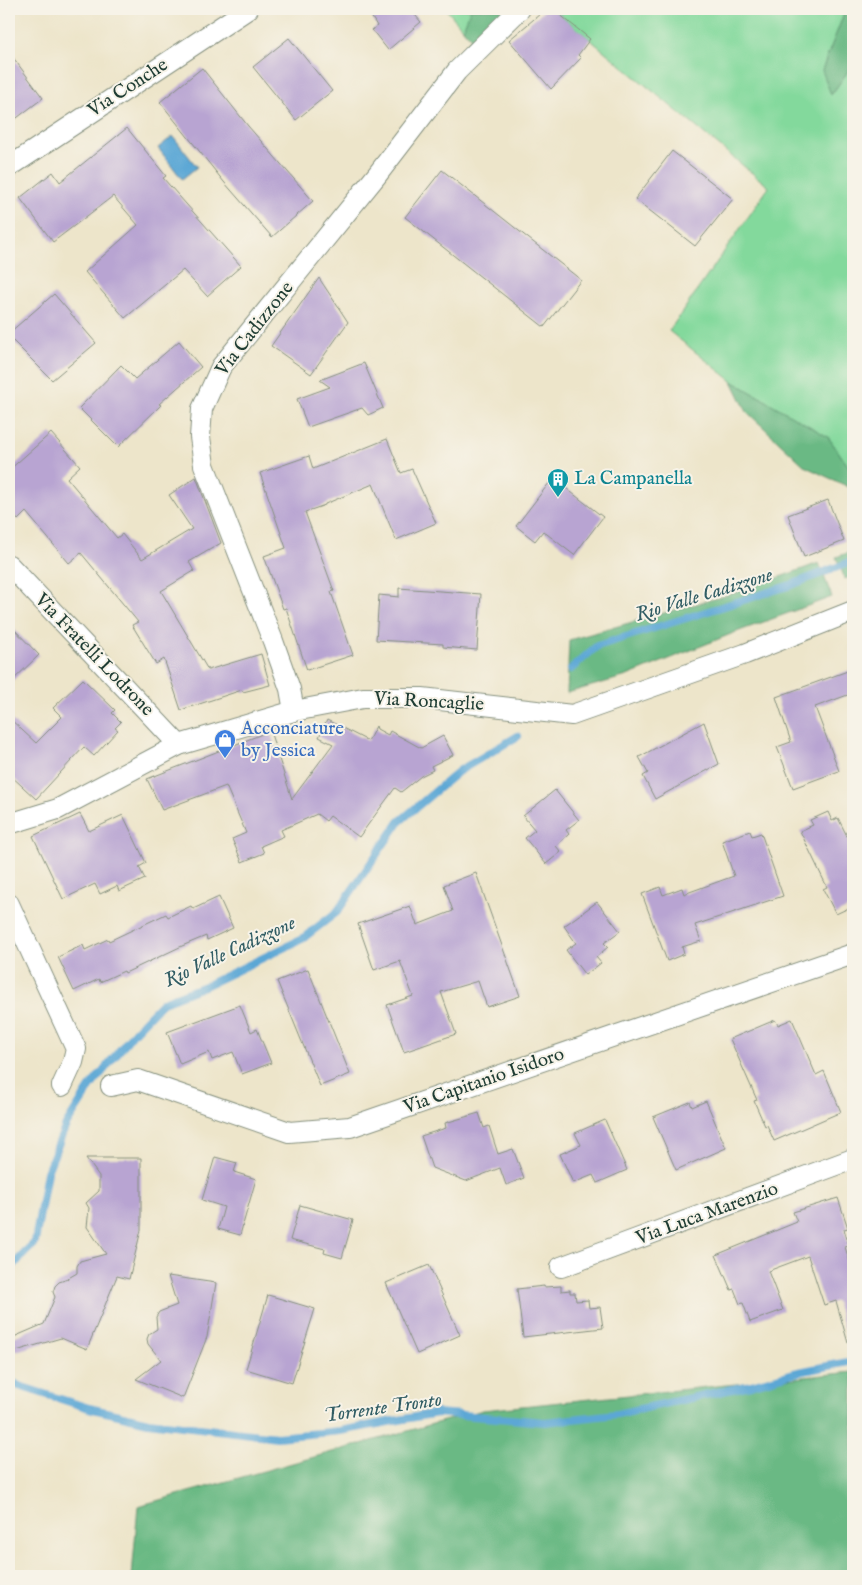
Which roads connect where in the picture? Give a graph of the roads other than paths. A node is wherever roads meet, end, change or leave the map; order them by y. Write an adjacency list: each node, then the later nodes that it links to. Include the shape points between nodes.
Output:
1 (248, 9): 3 (street, Via Conche)
2 (520, 9): 6 (street, Via Cadizzone, via 457,70 377,175 221,367 202,409 200,437 204,465 273,641)
3 (9, 167)
4 (9, 566): 7 (street, Via Fratelli Lodrone)
5 (853, 611): 6 (street, Via Roncaglie, via 745,654 572,715 422,698 363,698)
6 (294, 711): 7 (street, Via Roncaglie)
7 (180, 745): 8 (street, Via Roncaglie, via 58,809)
8 (9, 824)
9 (9, 904): 11 (street, via 76,1048 76,1065)
10 (853, 954): 12 (street, Via Capitanio Isidoro, via 350,1127 289,1132 138,1080)
11 (62, 1086)
12 (111, 1086)
13 (853, 1159): 14 (street, Via Luca Marenzio)
14 (561, 1267)

